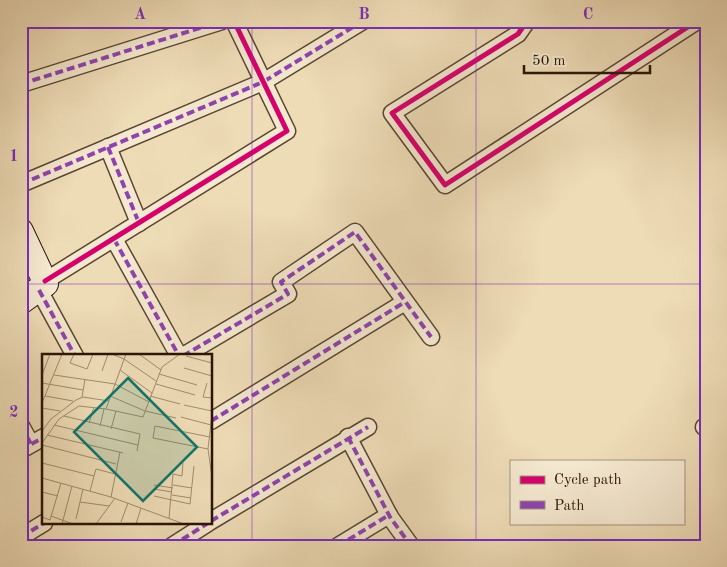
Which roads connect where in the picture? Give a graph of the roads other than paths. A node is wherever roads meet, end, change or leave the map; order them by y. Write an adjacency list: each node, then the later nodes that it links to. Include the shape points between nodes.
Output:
1 (222, 21): 7 (street)
2 (234, 21): 6 (street)
3 (363, 21): 6 (street)
4 (527, 21): 5 (street, via 518,34 392,113 445,185)
5 (697, 21)
6 (263, 82): 8 (street); 10 (street, via 287,131)
7 (21, 84)
8 (108, 147): 9 (street); 10 (street)
9 (21, 184)
10 (140, 223): 12 (street)
11 (21, 231): 13 (street)
12 (114, 239): 13 (street); 17 (street)
13 (35, 291): 16 (street)
14 (405, 302): 15 (street); 18 (street, via 355,232 281,282 288,294); 19 (street)
15 (431, 337)
16 (74, 354)
17 (180, 354)
18 (184, 354)
19 (212, 420)
20 (21, 426): 23 (street)
21 (368, 428): 22 (street)
22 (348, 437): 24 (street); 25 (street)
23 (32, 444)
24 (389, 515): 30 (street); 31 (street)
25 (212, 521)
26 (42, 524): 28 (street)
27 (207, 524): 29 (street)
28 (21, 537)
29 (172, 546)
30 (338, 546)
31 (411, 546)

